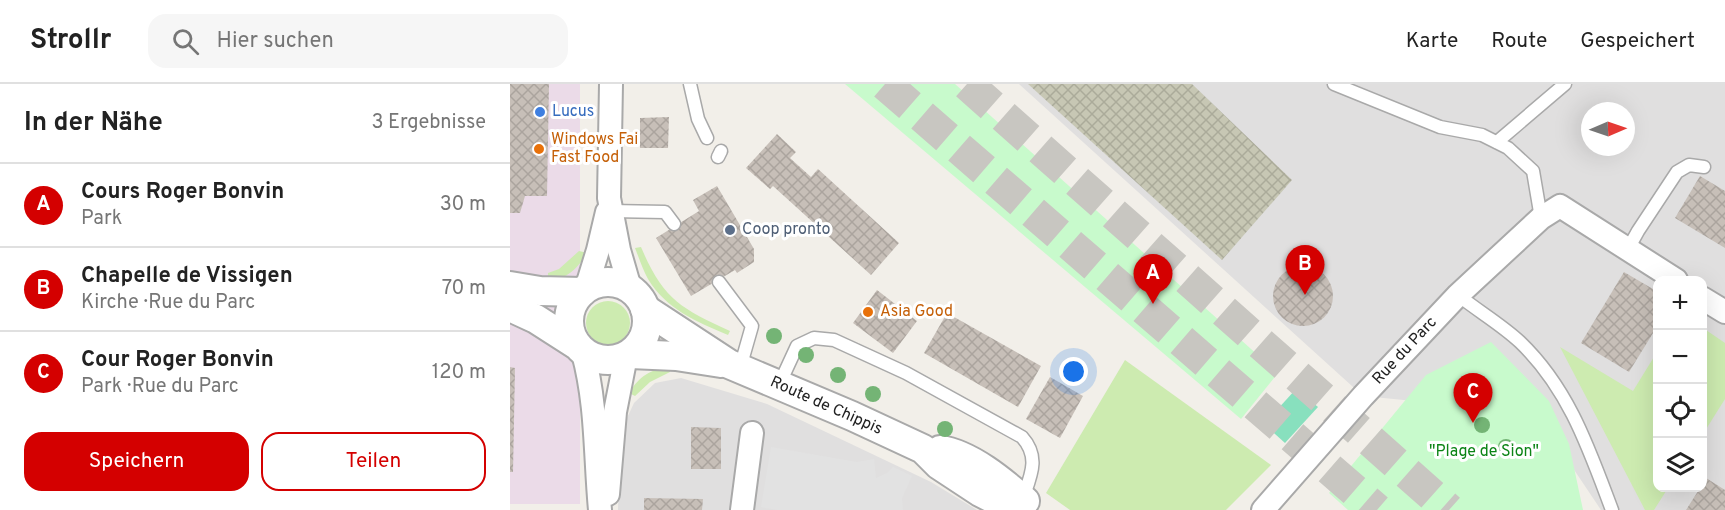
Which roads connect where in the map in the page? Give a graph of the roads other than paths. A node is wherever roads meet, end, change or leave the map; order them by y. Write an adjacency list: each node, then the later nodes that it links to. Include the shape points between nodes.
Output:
1 (611, 84): 8 (street)
2 (690, 84): 5 (lane)
3 (1334, 84): 6 (lane, via 1440,127)
4 (1565, 84): 6 (lane)
5 (707, 138)
6 (1497, 142): 9 (lane, via 1533,171)
7 (1704, 168): 11 (lane, via 1689,165 1677,172)
8 (610, 205): 10 (lane, via 665,212); 15 (street); 17 (street, via 619,250)
9 (1541, 218): 11 (street, Rue du Parc, via 1560,206); 16 (street, Rue du Parc)
10 (674, 224)
11 (1628, 249): 12 (street)
12 (1670, 276)
13 (719, 282): 23 (lane, via 752,326)
14 (510, 286): 15 (street, via 540,291)
15 (584, 290): 17 (street, via 614,282); 21 (street, via 569,314 569,331)
16 (1458, 295): 30 (street, Rue du Parc); 31 (lane, via 1520,342 1555,383 1583,433)
17 (637, 299): 22 (street, via 647,317 646,332); 23 (street, Route de Chippis)
18 (1707, 301): 20 (street)
19 (510, 307): 21 (street)
20 (1725, 312)
21 (579, 348): 22 (street, via 592,358 607,361); 27 (street, via 595,414)
22 (628, 355): 23 (street, Route de Chippis); 28 (street, via 615,412)
23 (734, 366): 24 (street, Route de Chippis)
24 (779, 385): 26 (street, Route de Chippis, via 923,449 972,487); 26 (lane, via 797,346 814,338 834,340 896,369 1022,437 1031,447 1033,468)
25 (752, 433): 29 (street)
26 (1022, 507)
27 (600, 510)
28 (606, 510)
29 (742, 510)
30 (1263, 510)
31 (1612, 510)

